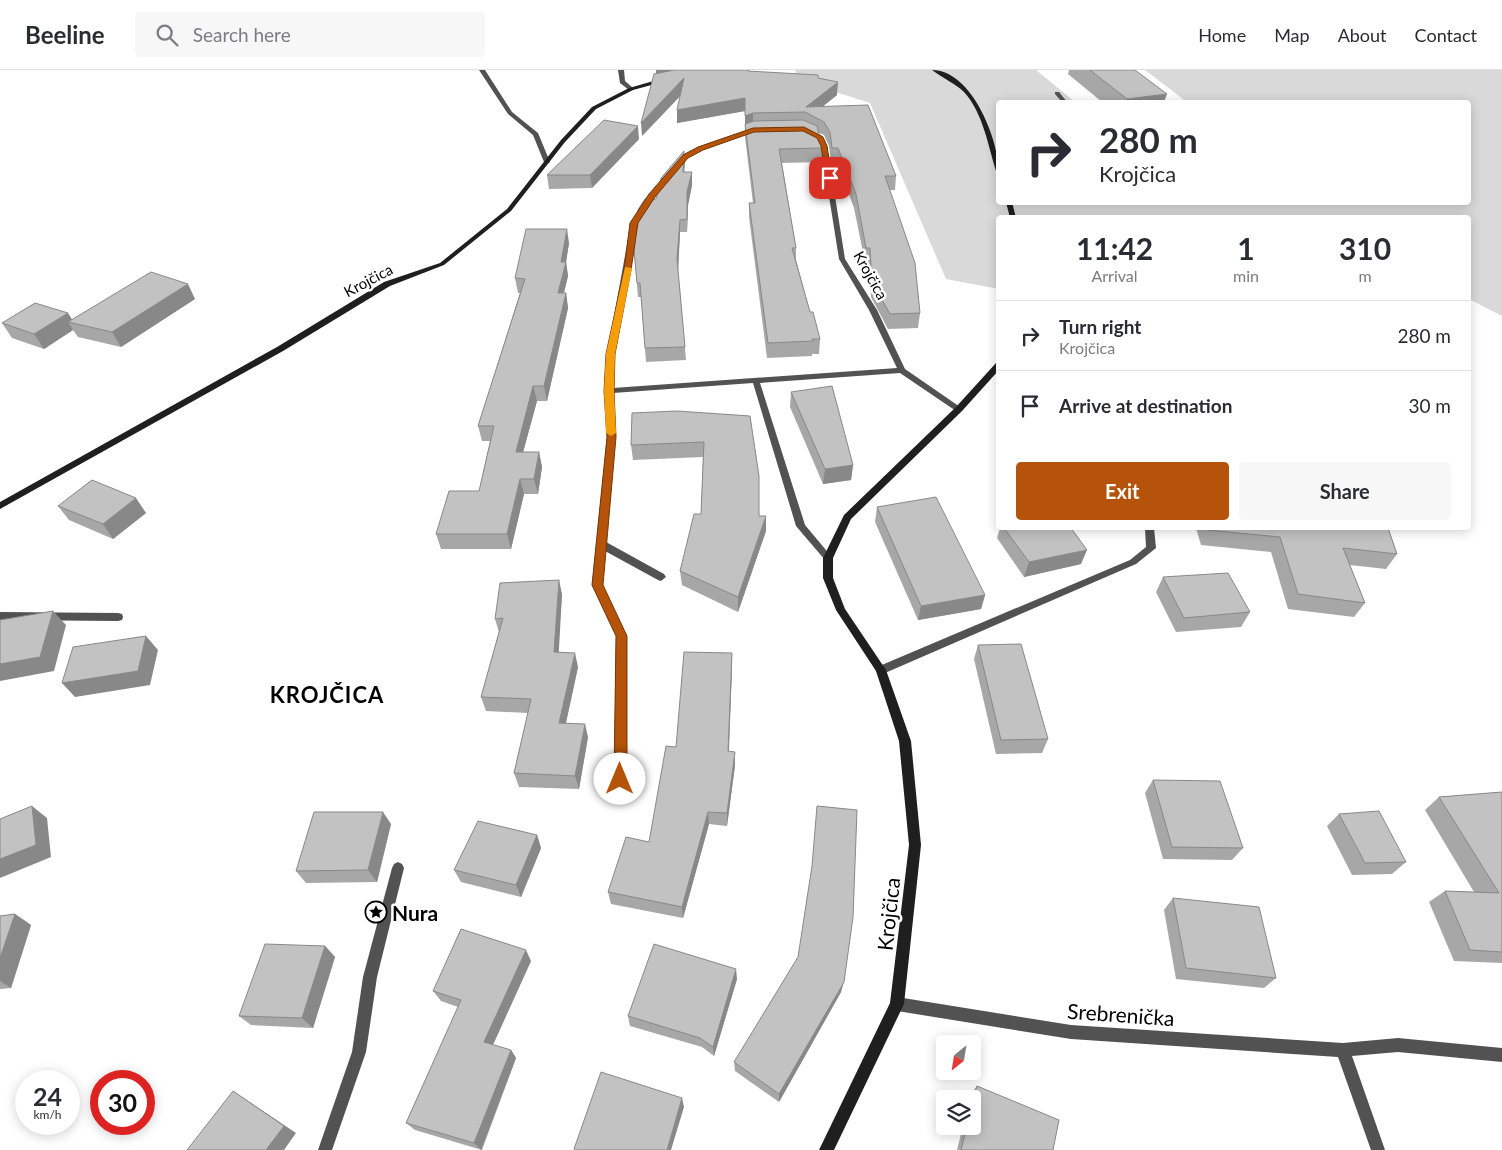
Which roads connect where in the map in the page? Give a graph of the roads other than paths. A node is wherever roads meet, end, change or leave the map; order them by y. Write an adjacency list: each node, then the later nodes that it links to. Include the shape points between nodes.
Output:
1 (482, 70): 11 (street, via 510,113 536,134)
2 (621, 70): 5 (street, via 622,82)
3 (935, 70): 10 (main road, via 959,84 970,95 987,128)
4 (676, 78): 5 (main road, Krojčica)
5 (630, 89): 11 (main road, Krojčica, via 594,108)
6 (1056, 93): 7 (street)
7 (1063, 100)
8 (766, 129): 15 (street, via 733,136 686,156 634,223 611,354)
9 (804, 129): 13 (street, Krojčica, via 820,137 824,146 842,258 873,310)
10 (996, 160)
11 (547, 162): 17 (main road, Krojčica, via 510,210 442,264 386,284 280,349)
12 (996, 368): 16 (main road, Krojčica)
13 (902, 370): 14 (street); 16 (street, Krojčica)
14 (756, 381): 15 (street); 20 (street, via 800,526)
15 (609, 391): 19 (street, via 612,437)
16 (959, 409): 20 (main road, Krojčica, via 847,517)
17 (0, 506)
18 (1150, 530): 24 (street, via 1151,548 1110,574)
19 (601, 544): 21 (street); 25 (street, via 597,585 621,636)
20 (828, 558): 24 (main road, Krojčica, via 828,578 841,610)
21 (661, 576)
22 (0, 616): 23 (street)
23 (118, 617)
24 (881, 670): 27 (main road, Krojčica, via 905,741 915,845)
25 (620, 779)
26 (398, 868): 30 (street, via 370,977 360,1052)
27 (897, 1004): 28 (street, Srebrenička, via 1071,1032); 31 (main road, Krojčica)
28 (1343, 1050): 29 (street, Srebrenička, via 1398,1045); 32 (street)
29 (1502, 1055)
30 (325, 1150)
31 (826, 1150)
32 (1378, 1150)

